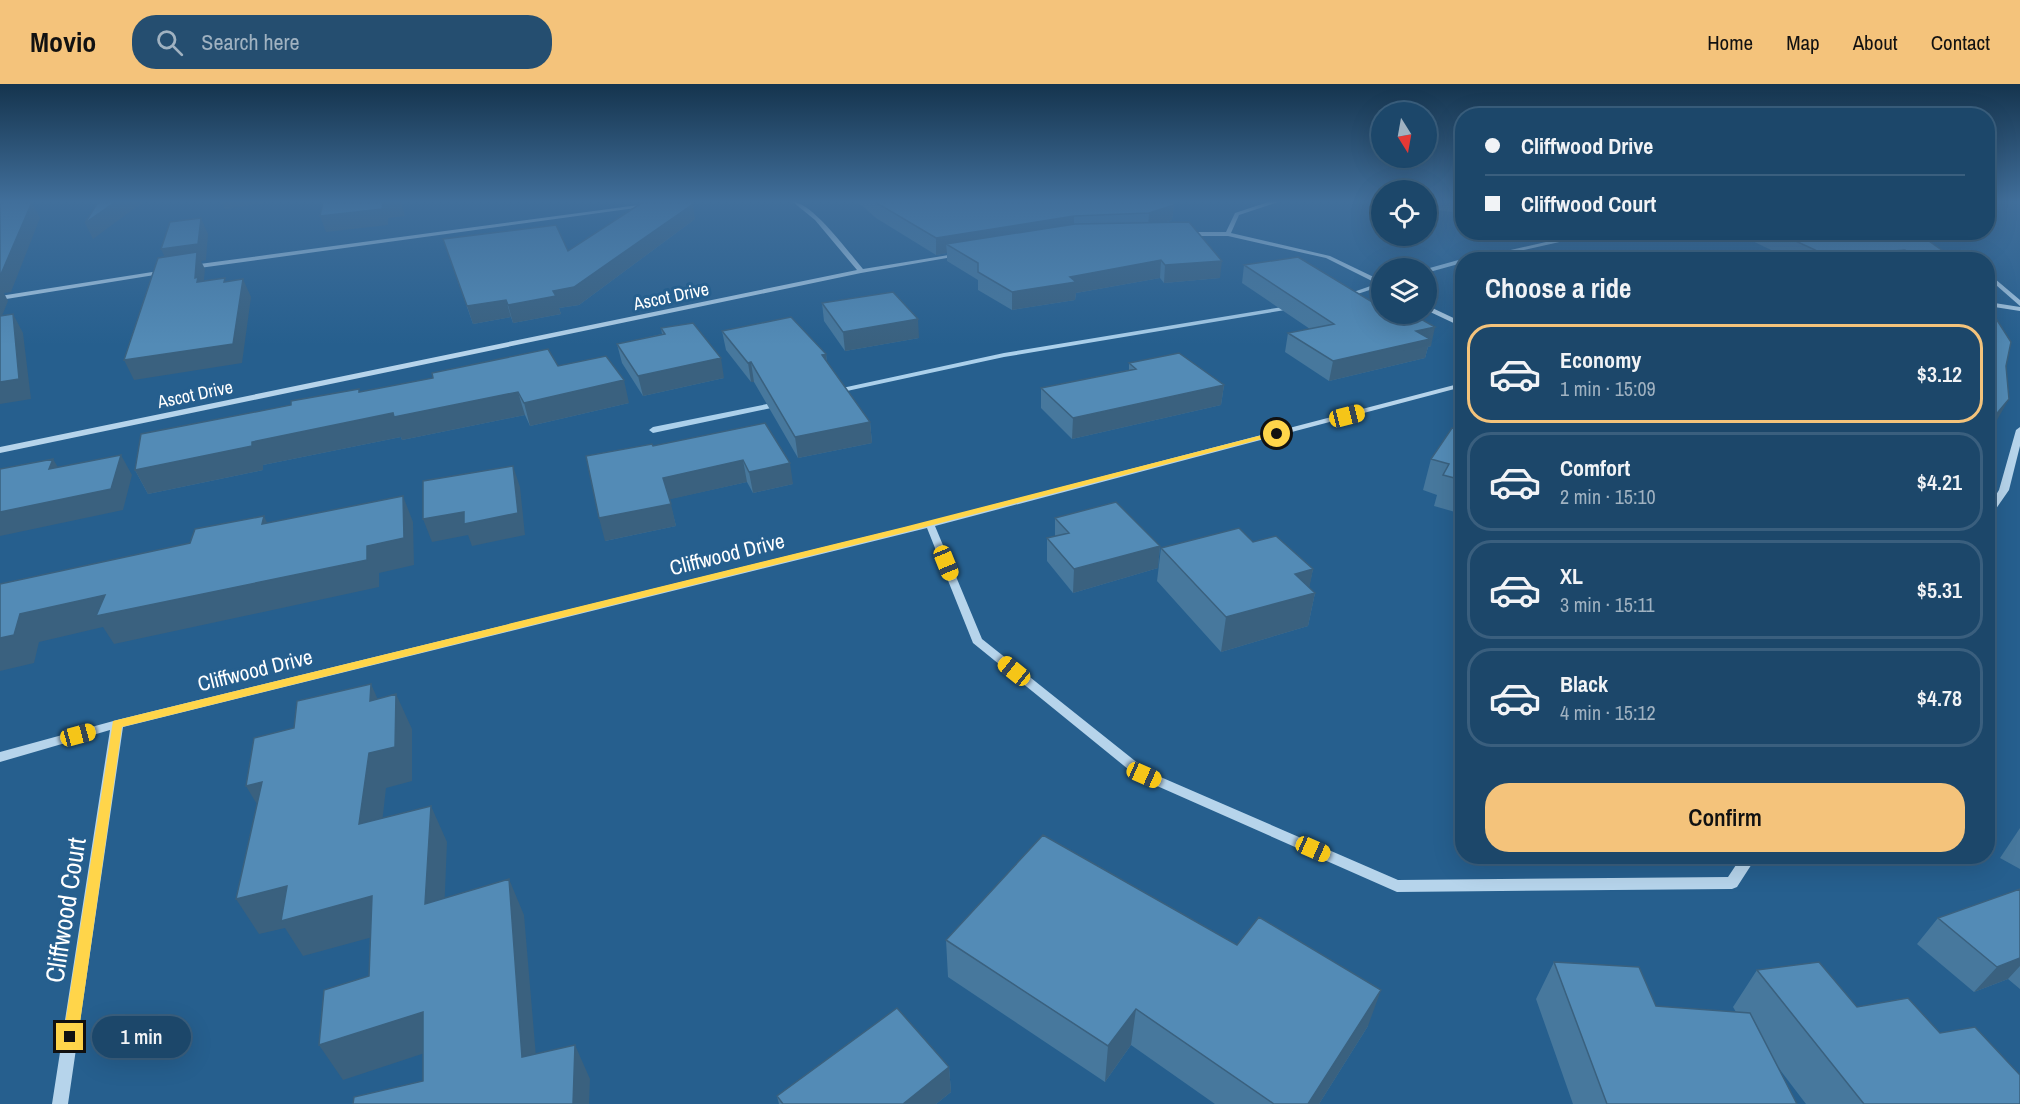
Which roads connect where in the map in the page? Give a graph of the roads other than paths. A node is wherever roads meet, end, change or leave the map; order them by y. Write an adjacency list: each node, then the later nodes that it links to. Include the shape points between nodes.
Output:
1 (323, 250): 5 (street)
2 (843, 250): 7 (street)
3 (1296, 250): 8 (street, via 1328,257)
4 (968, 254): 7 (street, Ascot Drive)
5 (187, 268)
6 (175, 270): 10 (street)
7 (861, 271): 18 (street, Ascot Drive)
8 (1371, 278)
9 (1995, 281): 11 (street)
10 (0, 298)
11 (2020, 304)
12 (1995, 305): 13 (street)
13 (2020, 309)
14 (1437, 312): 15 (street)
15 (1455, 322)
16 (1455, 387): 20 (street, Cliffwood Drive)
17 (2020, 430): 19 (street, via 2004,490)
18 (0, 450)
19 (1995, 504)
20 (930, 524): 21 (street, Cliffwood Drive); 23 (street, via 977,641 1144,775 1397,886 1732,883)
21 (117, 724): 22 (street, Cliffwood Drive); 24 (street, Cliffwood Court)
22 (0, 757)
23 (1745, 864)
24 (60, 1104)

